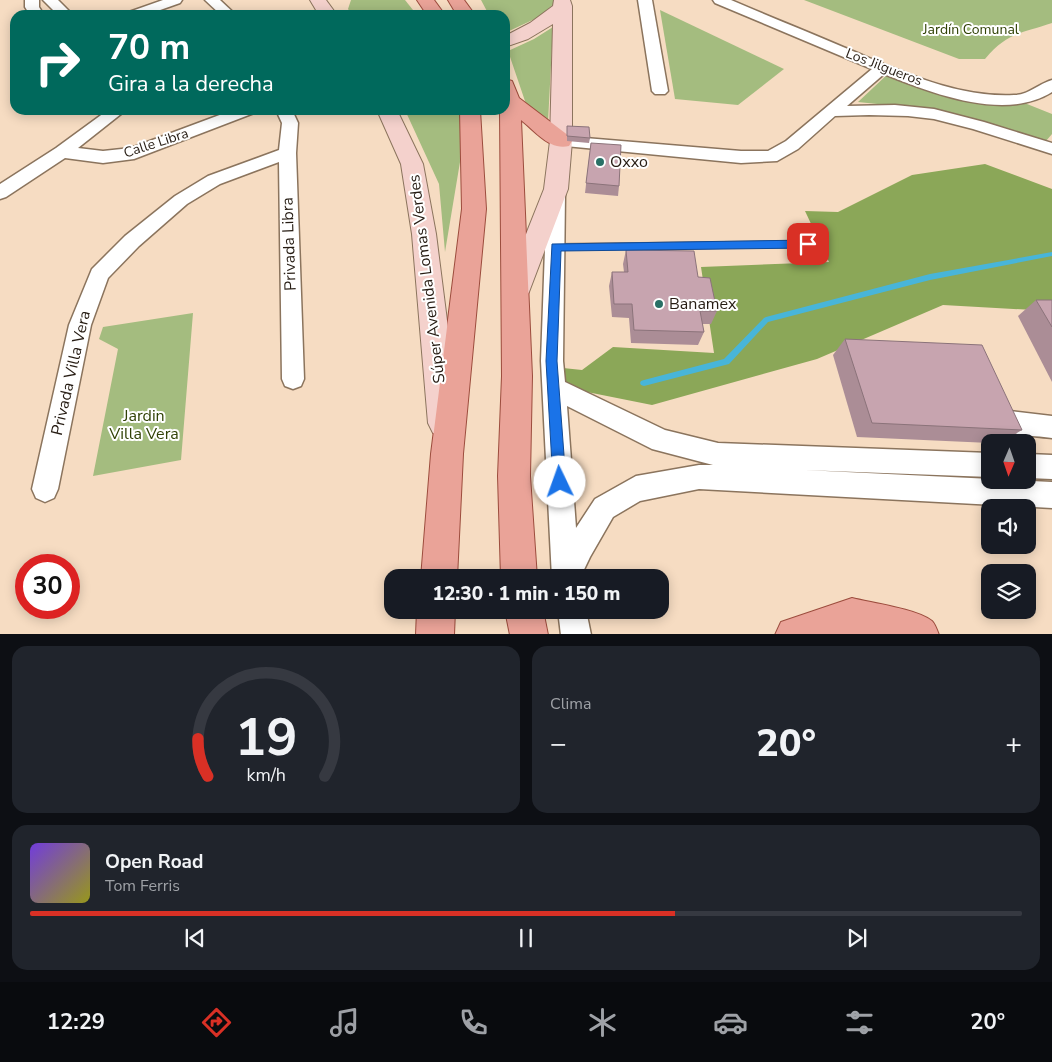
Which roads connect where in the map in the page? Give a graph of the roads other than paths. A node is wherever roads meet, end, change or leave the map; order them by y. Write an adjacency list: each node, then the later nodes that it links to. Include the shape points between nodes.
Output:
1 (50, 0): 7 (street)
2 (175, 0): 8 (street)
3 (212, 0): 9 (street)
4 (646, 0): 13 (street)
5 (720, 0): 11 (street, Los Jilgueros)
6 (563, 3): 10 (main road, via 548,21); 22 (main road)
7 (61, 10)
8 (148, 10)
9 (223, 10)
10 (513, 39)
11 (882, 68): 12 (street, Los Jilgueros, via 954,93 988,99 1029,98); 15 (street)
12 (1052, 85)
13 (660, 91)
14 (510, 95): 22 (main road)
15 (830, 112): 22 (street, via 792,145 771,157); 23 (street, via 865,109 933,114)
16 (111, 115): 24 (street)
17 (235, 115): 24 (street, Calle Libra, via 134,153 103,157)
18 (286, 115): 25 (street, Privada Libra, via 290,123)
19 (389, 115): 35 (main road, Súper Avenida Lomas Verdes, via 412,164 424,234)
20 (470, 115): 35 (main road, Súper Avenida Lomas Verdes, via 474,209)
21 (509, 115): 30 (main road)
22 (561, 141): 27 (main road)
23 (1052, 149)
24 (62, 152): 26 (street)
25 (287, 153): 31 (street, Privada Libra); 43 (street, Privada Villa Vera, via 214,180 181,200 99,274 80,325)
26 (3, 184)
27 (556, 188): 29 (street); 30 (main road)
28 (808, 244): 29 (lane)
29 (556, 247): 32 (street)
30 (516, 292): 47 (main road, via 514,476)
31 (293, 379)
32 (554, 388): 40 (street); 48 (street)
33 (986, 410): 34 (street, via 1007,421)
34 (1052, 427)
35 (447, 454): 46 (main road, Súper Avenida Lomas Verdes)
36 (784, 458): 37 (street); 40 (street); 42 (street)
37 (962, 464): 38 (street); 44 (street)
38 (981, 465)
39 (1036, 466): 41 (street)
40 (722, 467): 42 (street); 49 (street, via 699,477 636,489 604,508)
41 (1052, 467)
42 (793, 482): 44 (street)
43 (44, 489)
44 (972, 491): 45 (street)
45 (1052, 495)
46 (440, 569)
47 (519, 569)
48 (565, 569)
49 (570, 569)
50 (436, 619): 53 (main road)
51 (526, 619): 54 (main road)
52 (574, 619): 55 (street)
53 (435, 634)
54 (529, 634)
55 (576, 634)
56 (794, 634): 57 (main road, via 852,617)
57 (920, 634)

